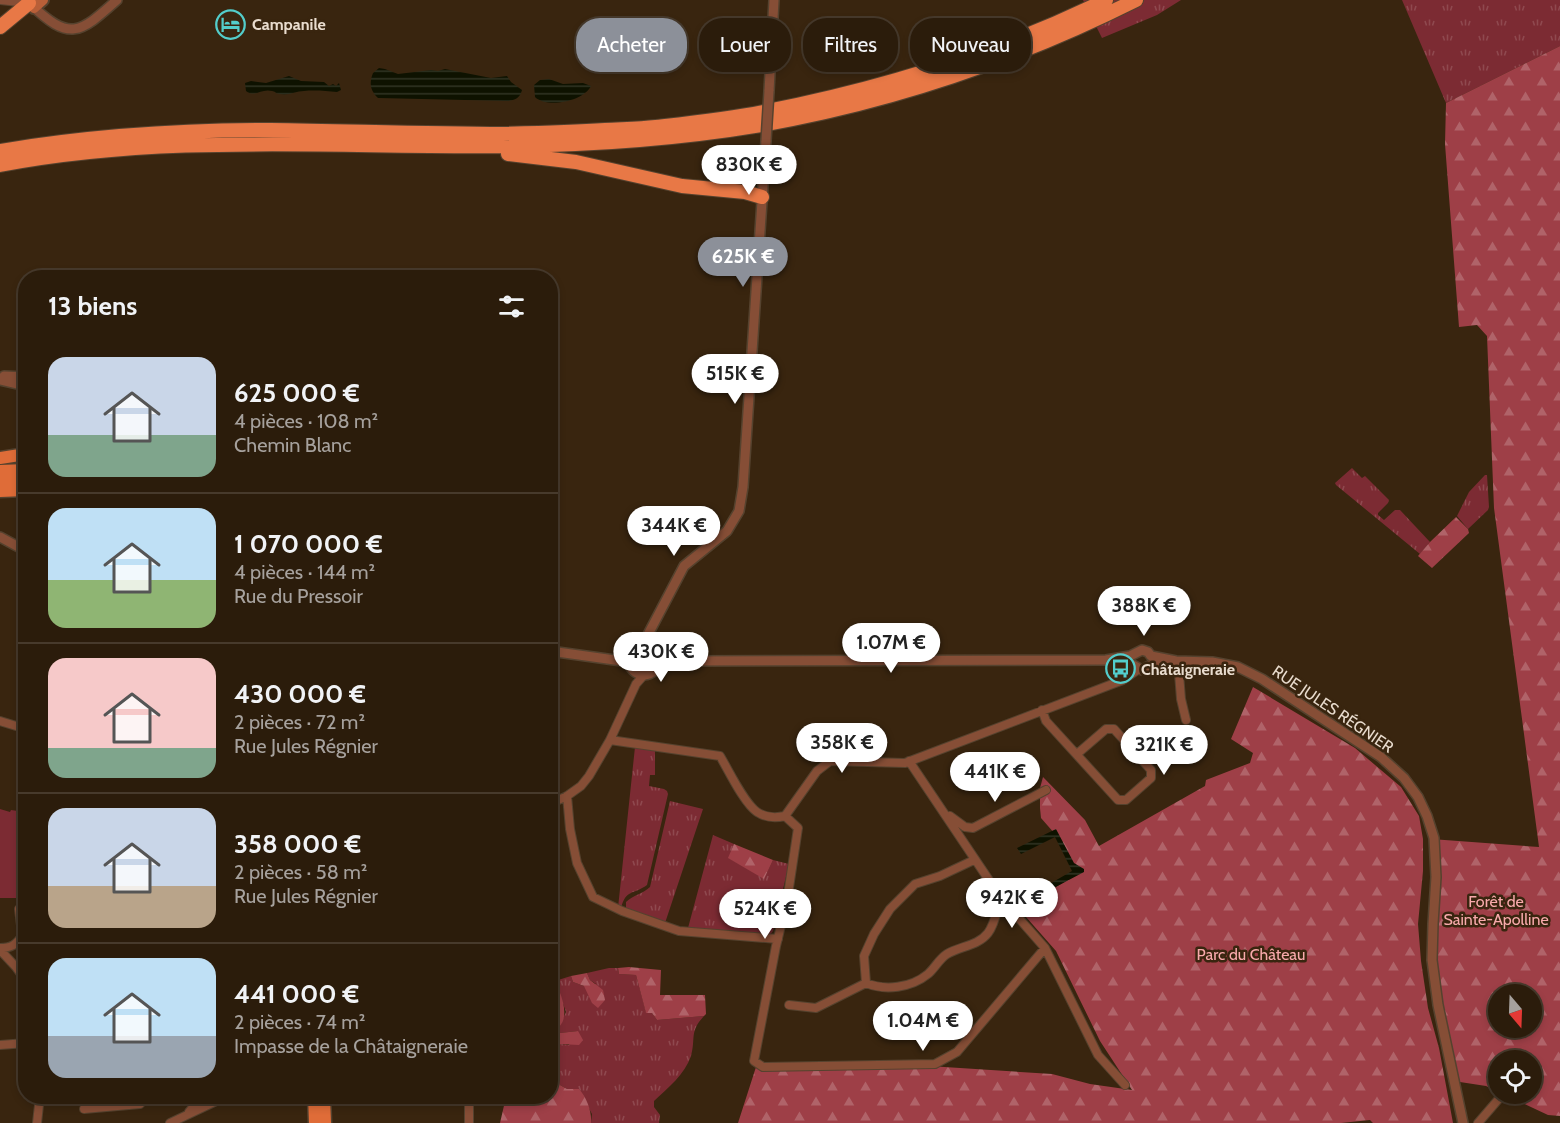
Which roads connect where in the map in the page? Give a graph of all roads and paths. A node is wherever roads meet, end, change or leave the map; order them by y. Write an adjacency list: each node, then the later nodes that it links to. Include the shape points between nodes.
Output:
1 (0, 0): 6 (street)
2 (117, 0): 6 (street, via 95,19 72,30 50,21)
3 (774, 0): 11 (street, bridge)
4 (1106, 0): 9 (highway, via 1037,32 921,73 760,112 685,123 505,134 183,132)
5 (1136, 0): 8 (highway, via 977,68 847,106 762,124 657,139)
6 (34, 3): 7 (highway)
7 (0, 27)
8 (461, 146): 10 (highway, via 270,144 141,148); 11 (highway, via 576,162 682,186)
9 (0, 151)
10 (2, 166)
11 (762, 197): 25 (street, via 739,512 727,531 684,566 650,631)
12 (0, 377): 13 (street); 14 (street)
13 (18, 378)
14 (18, 383)
15 (18, 455): 16 (main road)
16 (0, 458)
17 (18, 470): 18 (main road)
18 (0, 471)
19 (18, 480): 20 (main road)
20 (0, 481)
21 (18, 490): 22 (main road)
22 (0, 491)
23 (0, 537): 24 (street)
24 (18, 547)
25 (651, 648): 28 (street, via 638,646); 31 (street); 33 (street)
26 (558, 652): 28 (street, via 613,660)
27 (1134, 654): 29 (street); 30 (street, via 1148,652); 34 (street)
28 (630, 658): 35 (street, via 633,670)
29 (1106, 660): 31 (street); 34 (street)
30 (1151, 660): 32 (street, RUE JULES RÉGNIER); 34 (street, via 1146,669)
31 (677, 661): 33 (street)
32 (1177, 661): 37 (street); 77 (street, RUE JULES RÉGNIER, via 1238,667 1262,679 1381,757 1418,797 1434,838 1432,960)
33 (659, 664): 35 (street, via 653,672)
34 (1137, 667): 36 (street, via 1123,680)
35 (640, 674): 41 (street)
36 (1042, 710): 42 (street, via 1046,721); 44 (street)
37 (1186, 720)
38 (0, 721): 39 (street)
39 (18, 727)
40 (848, 739): 43 (street)
41 (610, 740): 46 (street, via 589,776); 49 (street, via 720,756 758,812 768,817)
42 (1077, 754): 42 (street, via 1118,800 1126,800 1151,778 1151,770 1114,729 1106,729)
43 (830, 761): 44 (street); 49 (street, via 817,771)
44 (909, 761): 48 (street)
45 (1046, 790): 48 (street, via 973,828)
46 (567, 795): 47 (street); 52 (street, via 577,863 593,897 679,931)
47 (558, 800)
48 (943, 811): 50 (street)
49 (785, 816): 52 (street, via 798,828)
50 (974, 860): 51 (street); 57 (street, via 915,885 890,909 864,956)
51 (1001, 898): 54 (street); 57 (street, via 990,930 982,939 948,953 919,980 896,987)
52 (778, 939): 54 (street, via 754,1061 763,1067 935,1064 957,1052)
53 (18, 942): 55 (street)
54 (1045, 948): 61 (street, via 1098,1055)
55 (0, 949): 56 (street)
56 (18, 970)
57 (866, 983): 58 (street, via 816,1008)
58 (789, 1005)
59 (18, 1043): 60 (street)
60 (0, 1045)
61 (1125, 1084)
62 (39, 1104): 72 (street)
63 (140, 1104): 70 (street)
64 (196, 1104): 71 (street)
65 (211, 1104): 71 (street)
66 (314, 1104): 74 (main road)
67 (324, 1104): 75 (main road)
68 (469, 1104): 76 (street)
69 (1494, 1104): 78 (street)
70 (84, 1109)
71 (186, 1116): 73 (street)
72 (37, 1123)
73 (170, 1123)
74 (315, 1123)
75 (325, 1123)
76 (469, 1123)
77 (1462, 1123)
78 (1478, 1123)

